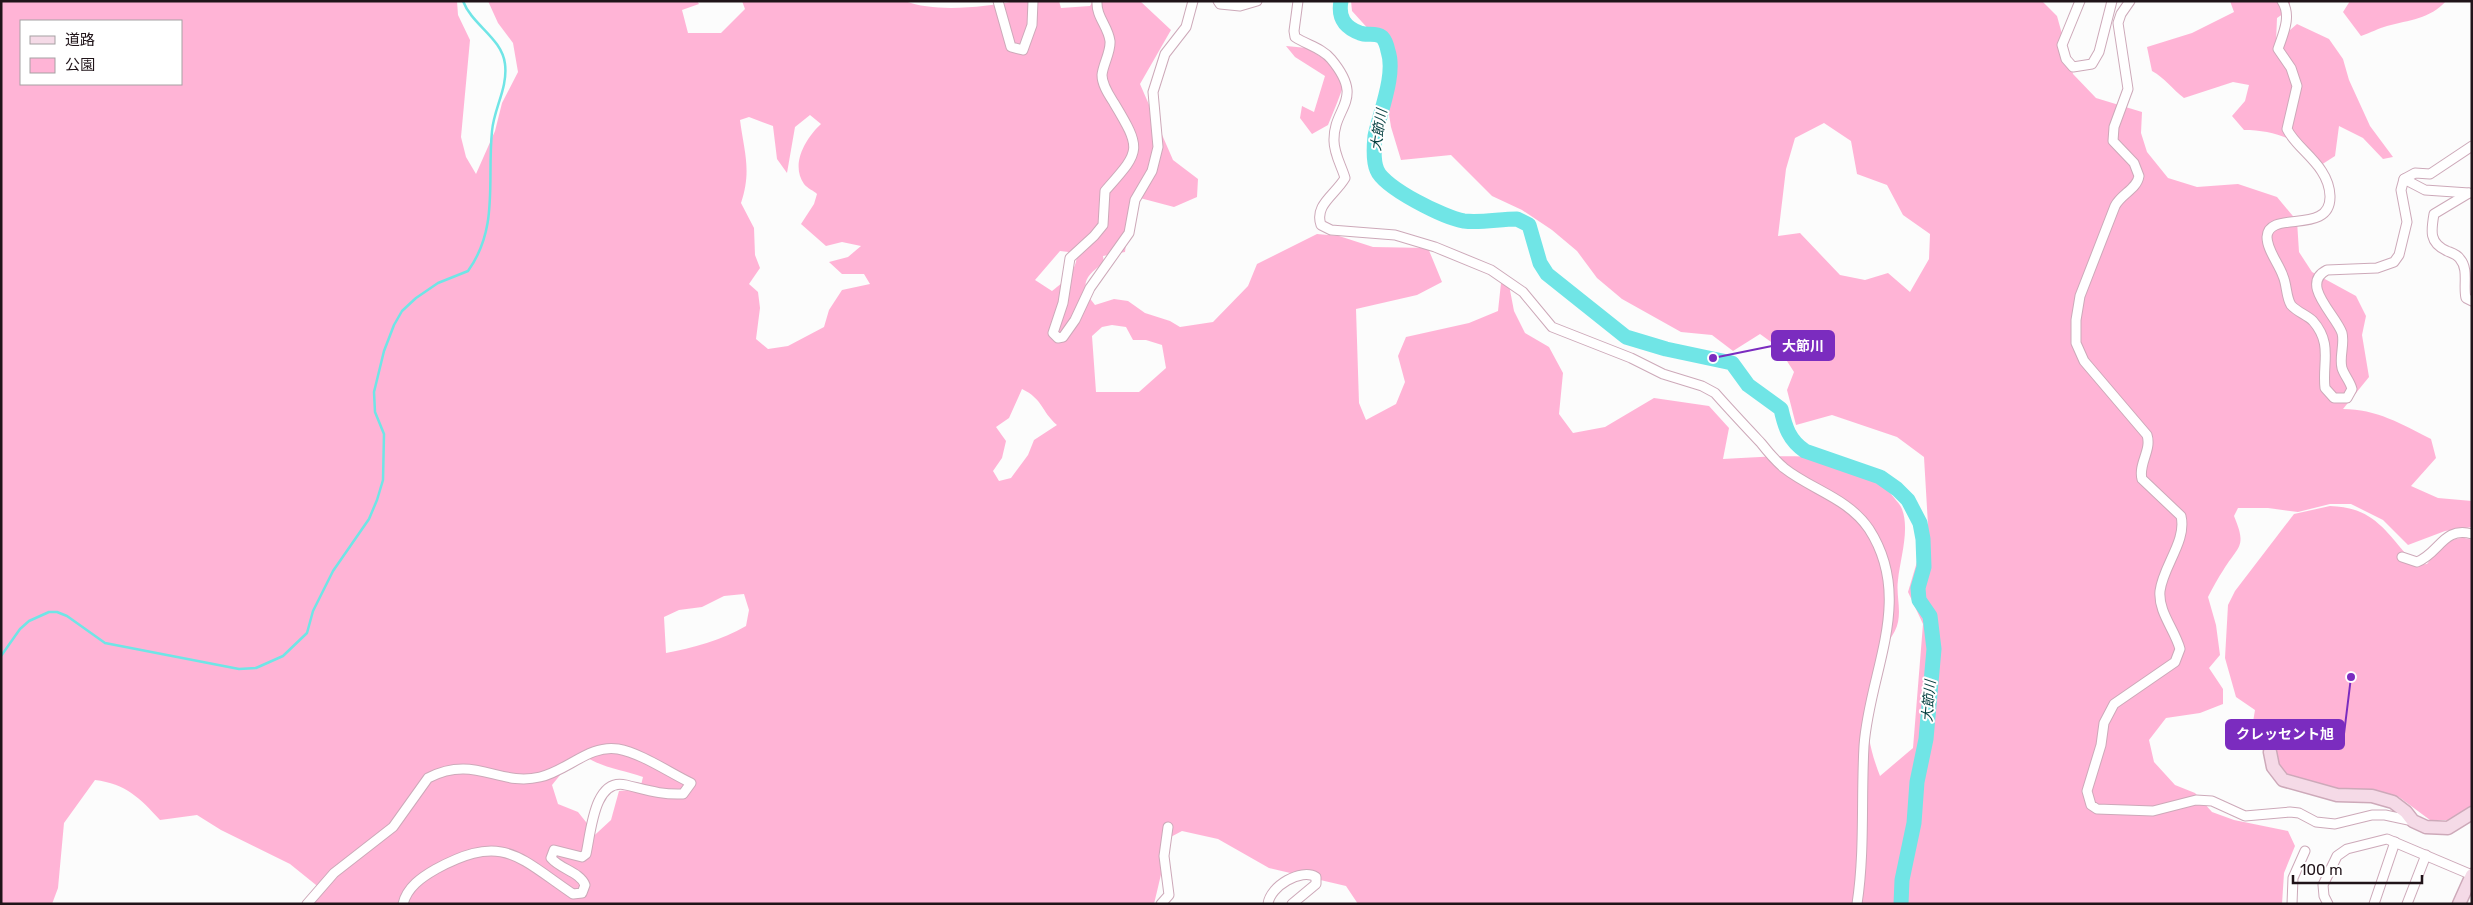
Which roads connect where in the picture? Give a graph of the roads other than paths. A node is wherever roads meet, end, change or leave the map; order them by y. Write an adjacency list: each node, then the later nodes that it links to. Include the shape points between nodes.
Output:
1 (998, 1): 2 (street, via 1011,47 1023,50 1032,25)
2 (1033, 1)
3 (1098, 1): 4 (street, via 1097,10 1110,41 1102,75 1104,83 1135,144 1126,168 1105,191 1102,224 1070,258 1063,303 1053,333 1058,338 1063,337 1075,320 1090,288 1129,233 1135,200 1152,171 1158,148 1153,92 1166,54 1186,27)
4 (1193, 1)
5 (1218, 1): 6 (street, via 1240,6)
6 (1257, 1)
7 (1298, 1): 31 (street, via 1296,37 1331,58 1348,89 1348,100 1334,141 1345,178 1319,210 1321,225 1331,230 1395,235 1492,270 1523,292 1552,327 1715,393 1783,467 1800,480 1836,498 1868,528 1883,559 1890,596 1885,650 1870,697 1866,729)
8 (2080, 1): 9 (street, via 2062,45 2072,67 2092,64 2099,52)
9 (2112, 1)
10 (2130, 1): 20 (street, via 2118,23 2128,89 2112,136 2116,145 2134,163 2139,176 2116,206 2080,296 2076,343 2084,361 2147,435 2142,479 2181,516 2181,534 2160,593 2180,649 2175,662 2114,704 2107,714 2087,799 2097,809 2118,811 2154,811 2196,800 2212,801 2245,816 2290,812 2316,822 2335,824 2372,815)
11 (2282, 1): 13 (street, via 2287,9 2278,49 2297,86 2287,129 2316,161 2330,196 2321,215 2273,226 2267,239 2284,277 2291,306 2312,320 2321,332 2327,359 2325,388 2334,398 2348,398 2352,389 2342,367 2342,331 2320,296 2317,279 2327,270 2377,268 2394,262 2399,255 2407,222 2401,190)
12 (2472, 146): 13 (street, via 2430,174 2415,173)
13 (2404, 180): 14 (street, via 2425,190)
14 (2470, 194): 15 (street, via 2434,214 2430,234 2434,242 2461,259 2466,298)
15 (2472, 301)
16 (2472, 534): 17 (street, via 2449,534 2429,555 2417,562)
17 (2402, 557)
18 (2270, 752): 20 (street, via 2273,767 2283,780 2337,795 2372,796 2386,800 2406,812)
19 (2472, 813): 20 (street, via 2448,828 2426,827)
20 (2413, 821)
21 (1168, 827): 28 (street, via 1164,856 1169,894)
22 (2395, 842): 24 (street); 33 (street, via 2387,839 2347,849 2337,856 2323,885); 34 (street)
23 (2305, 851): 32 (street, via 2293,878)
24 (2426, 855): 25 (street); 35 (street)
25 (2472, 875): 36 (street)
26 (307, 904): 27 (street, via 334,873 393,827 428,778 436,774 468,768 509,778 540,777 605,748 631,753 691,783 683,794 664,795 623,784 605,788 599,798 586,854 582,857 554,850 551,858 583,880 582,893 573,894 518,856 490,849 473,853 427,874 414,883)
27 (403, 904)
28 (1161, 904)
29 (1268, 904): 30 (street, via 1268,899 1278,887 1291,879 1304,874 1316,877 1316,884)
30 (1292, 904)
31 (1857, 904)
32 (2292, 904)
33 (2328, 904)
34 (2374, 904)
35 (2407, 904)
36 (2459, 904)

